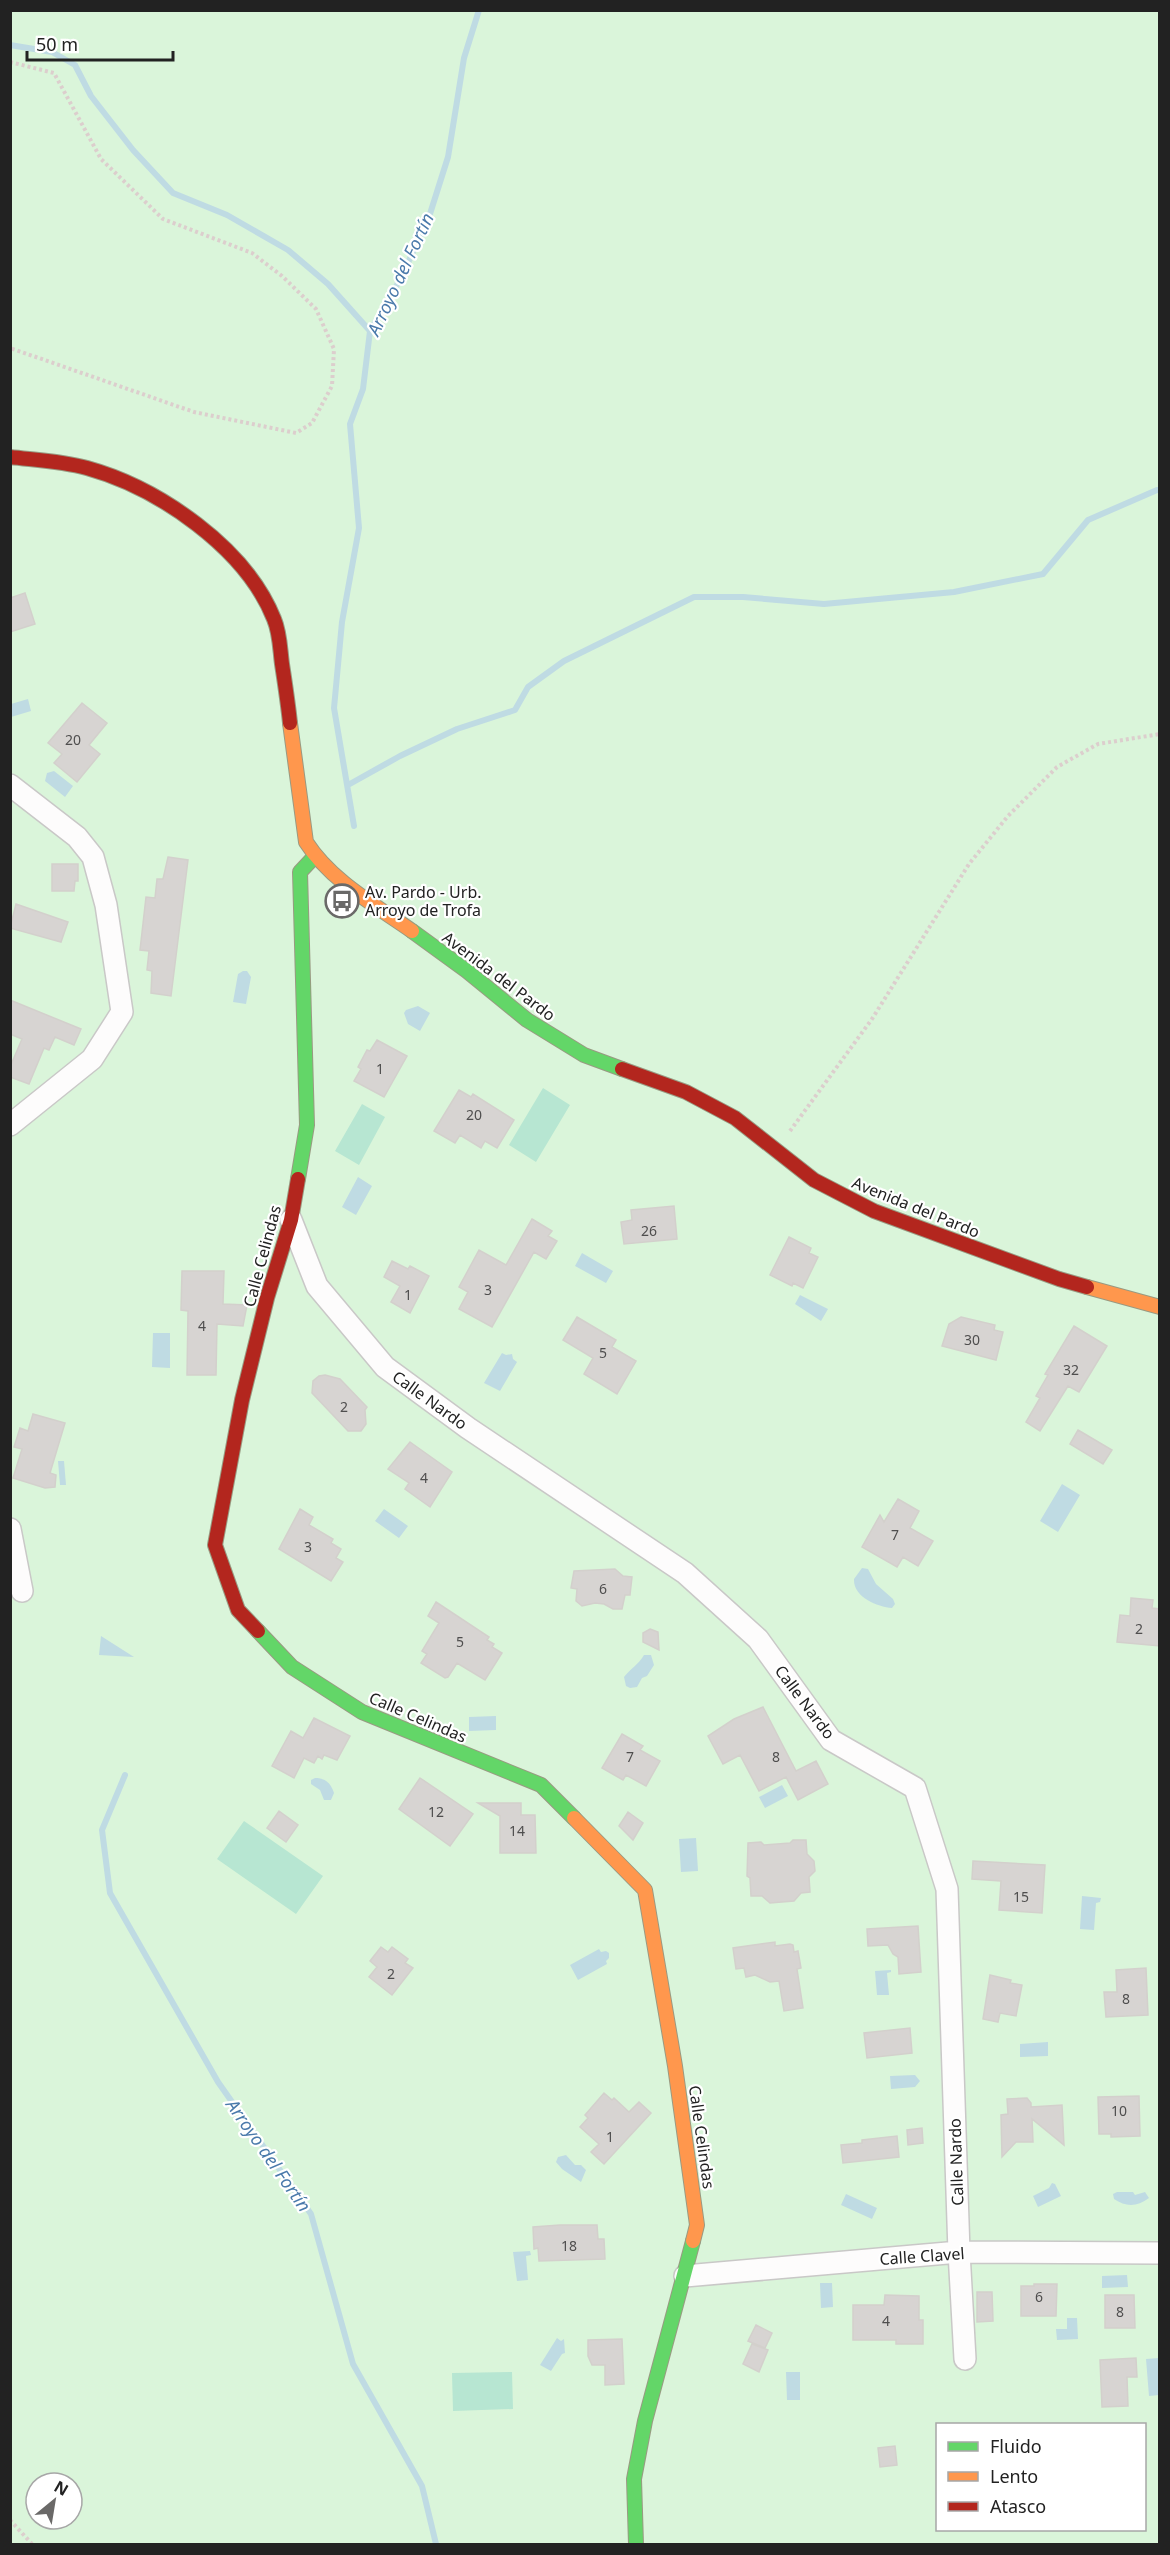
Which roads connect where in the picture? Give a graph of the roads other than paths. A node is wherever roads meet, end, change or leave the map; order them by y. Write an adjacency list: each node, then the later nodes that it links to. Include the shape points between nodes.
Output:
1 (10, 457): 3 (street, Avenida del Pardo, via 89,468 159,499 189,518 244,569 275,621 306,842)
2 (10, 785): 4 (street, via 77,837 93,857 106,905 122,1012 92,1059)
3 (315, 856): 5 (street, Calle Celindas, via 300,872 307,1125); 6 (street, Avenida del Pardo, via 362,897 467,971 527,1020 584,1055 686,1092 735,1118 814,1180 874,1211 1059,1279)
4 (10, 1125)
5 (291, 1220): 9 (street, Calle Nardo, via 317,1286 385,1367 468,1428 685,1573 758,1639 831,1740 915,1788 947,1889); 11 (street, Calle Celindas, via 242,1400 215,1545 238,1610 292,1667 362,1712 541,1785 645,1890 697,2225)
6 (1160, 1307)
7 (10, 1530): 8 (street)
8 (21, 1592)
9 (959, 2252): 10 (street, Calle Clavel); 11 (street, Calle Clavel); 12 (street, Calle Nardo)
10 (1160, 2253)
11 (685, 2276): 13 (street, Calle Celindas, via 645,2421 634,2479)
12 (965, 2359)
13 (636, 2544)

